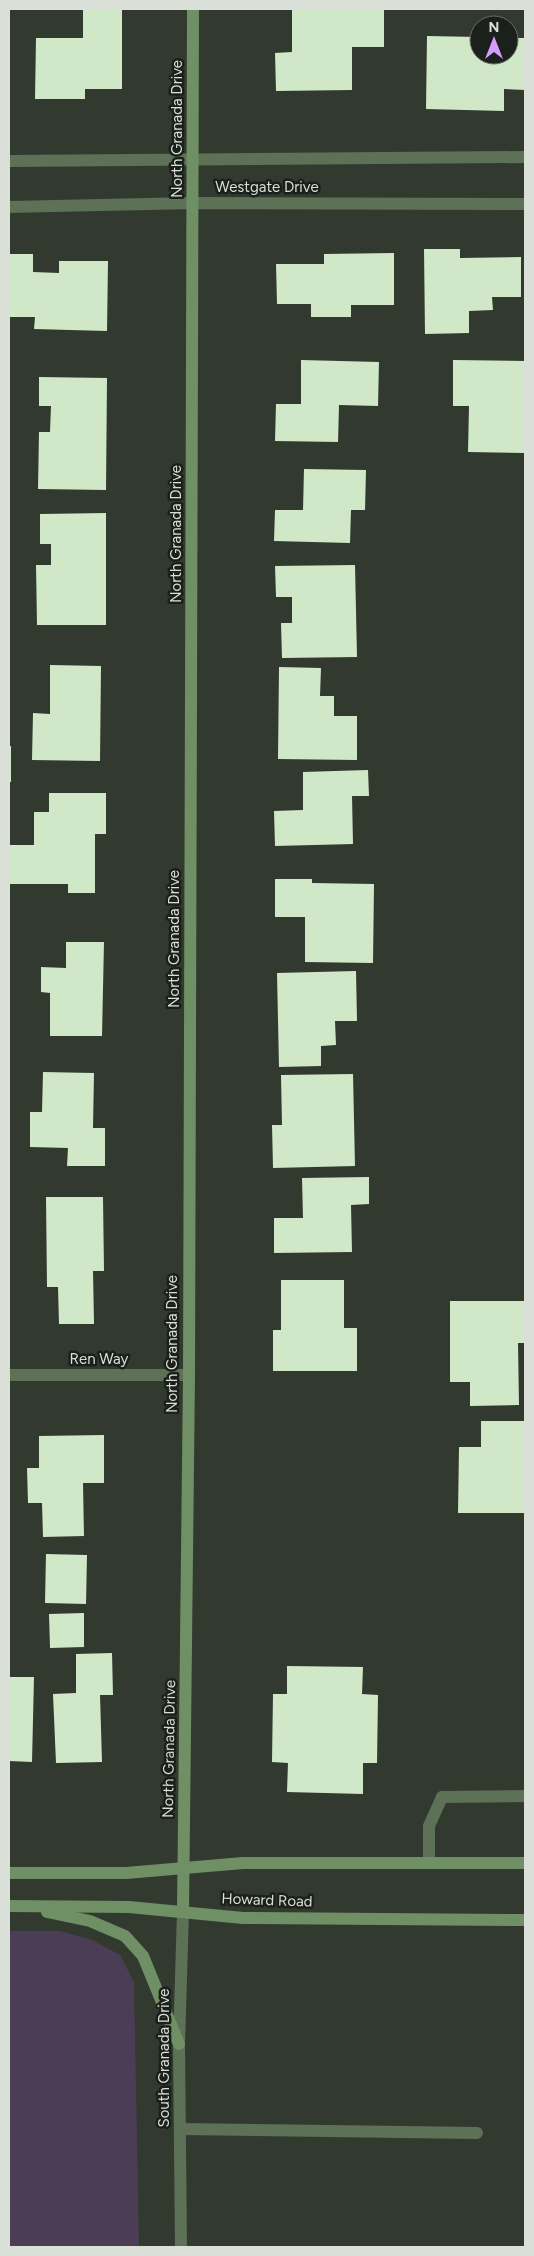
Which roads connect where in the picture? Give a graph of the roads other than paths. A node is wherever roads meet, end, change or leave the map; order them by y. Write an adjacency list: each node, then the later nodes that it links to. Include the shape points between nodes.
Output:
1 (193, 9): 3 (street, North Granada Drive)
2 (525, 157): 3 (street, Westgate Drive)
3 (192, 160): 4 (street, Westgate Drive); 5 (street, North Granada Drive)
4 (9, 161)
5 (193, 203): 6 (street, Westgate Drive); 7 (street, Westgate Drive); 9 (street, North Granada Drive)
6 (525, 204)
7 (9, 207)
8 (9, 1375): 9 (street, Ren Way)
9 (189, 1375): 13 (street, North Granada Drive)
10 (525, 1796): 11 (street, via 442,1797 429,1826)
11 (429, 1864): 12 (street); 13 (street, via 243,1863)
12 (525, 1864)
13 (184, 1869): 14 (street, via 126,1873); 16 (street, South Granada Drive)
14 (9, 1873)
15 (13, 1906): 16 (street, Howard Road); 18 (street, via 90,1921 124,1936 143,1956)
16 (183, 1911): 17 (street, Howard Road, via 243,1918); 18 (street, South Granada Drive)
17 (525, 1920)
18 (179, 2044): 19 (street, South Granada Drive)
19 (180, 2128): 20 (street); 21 (street, South Granada Drive)
20 (477, 2133)
21 (181, 2247)

